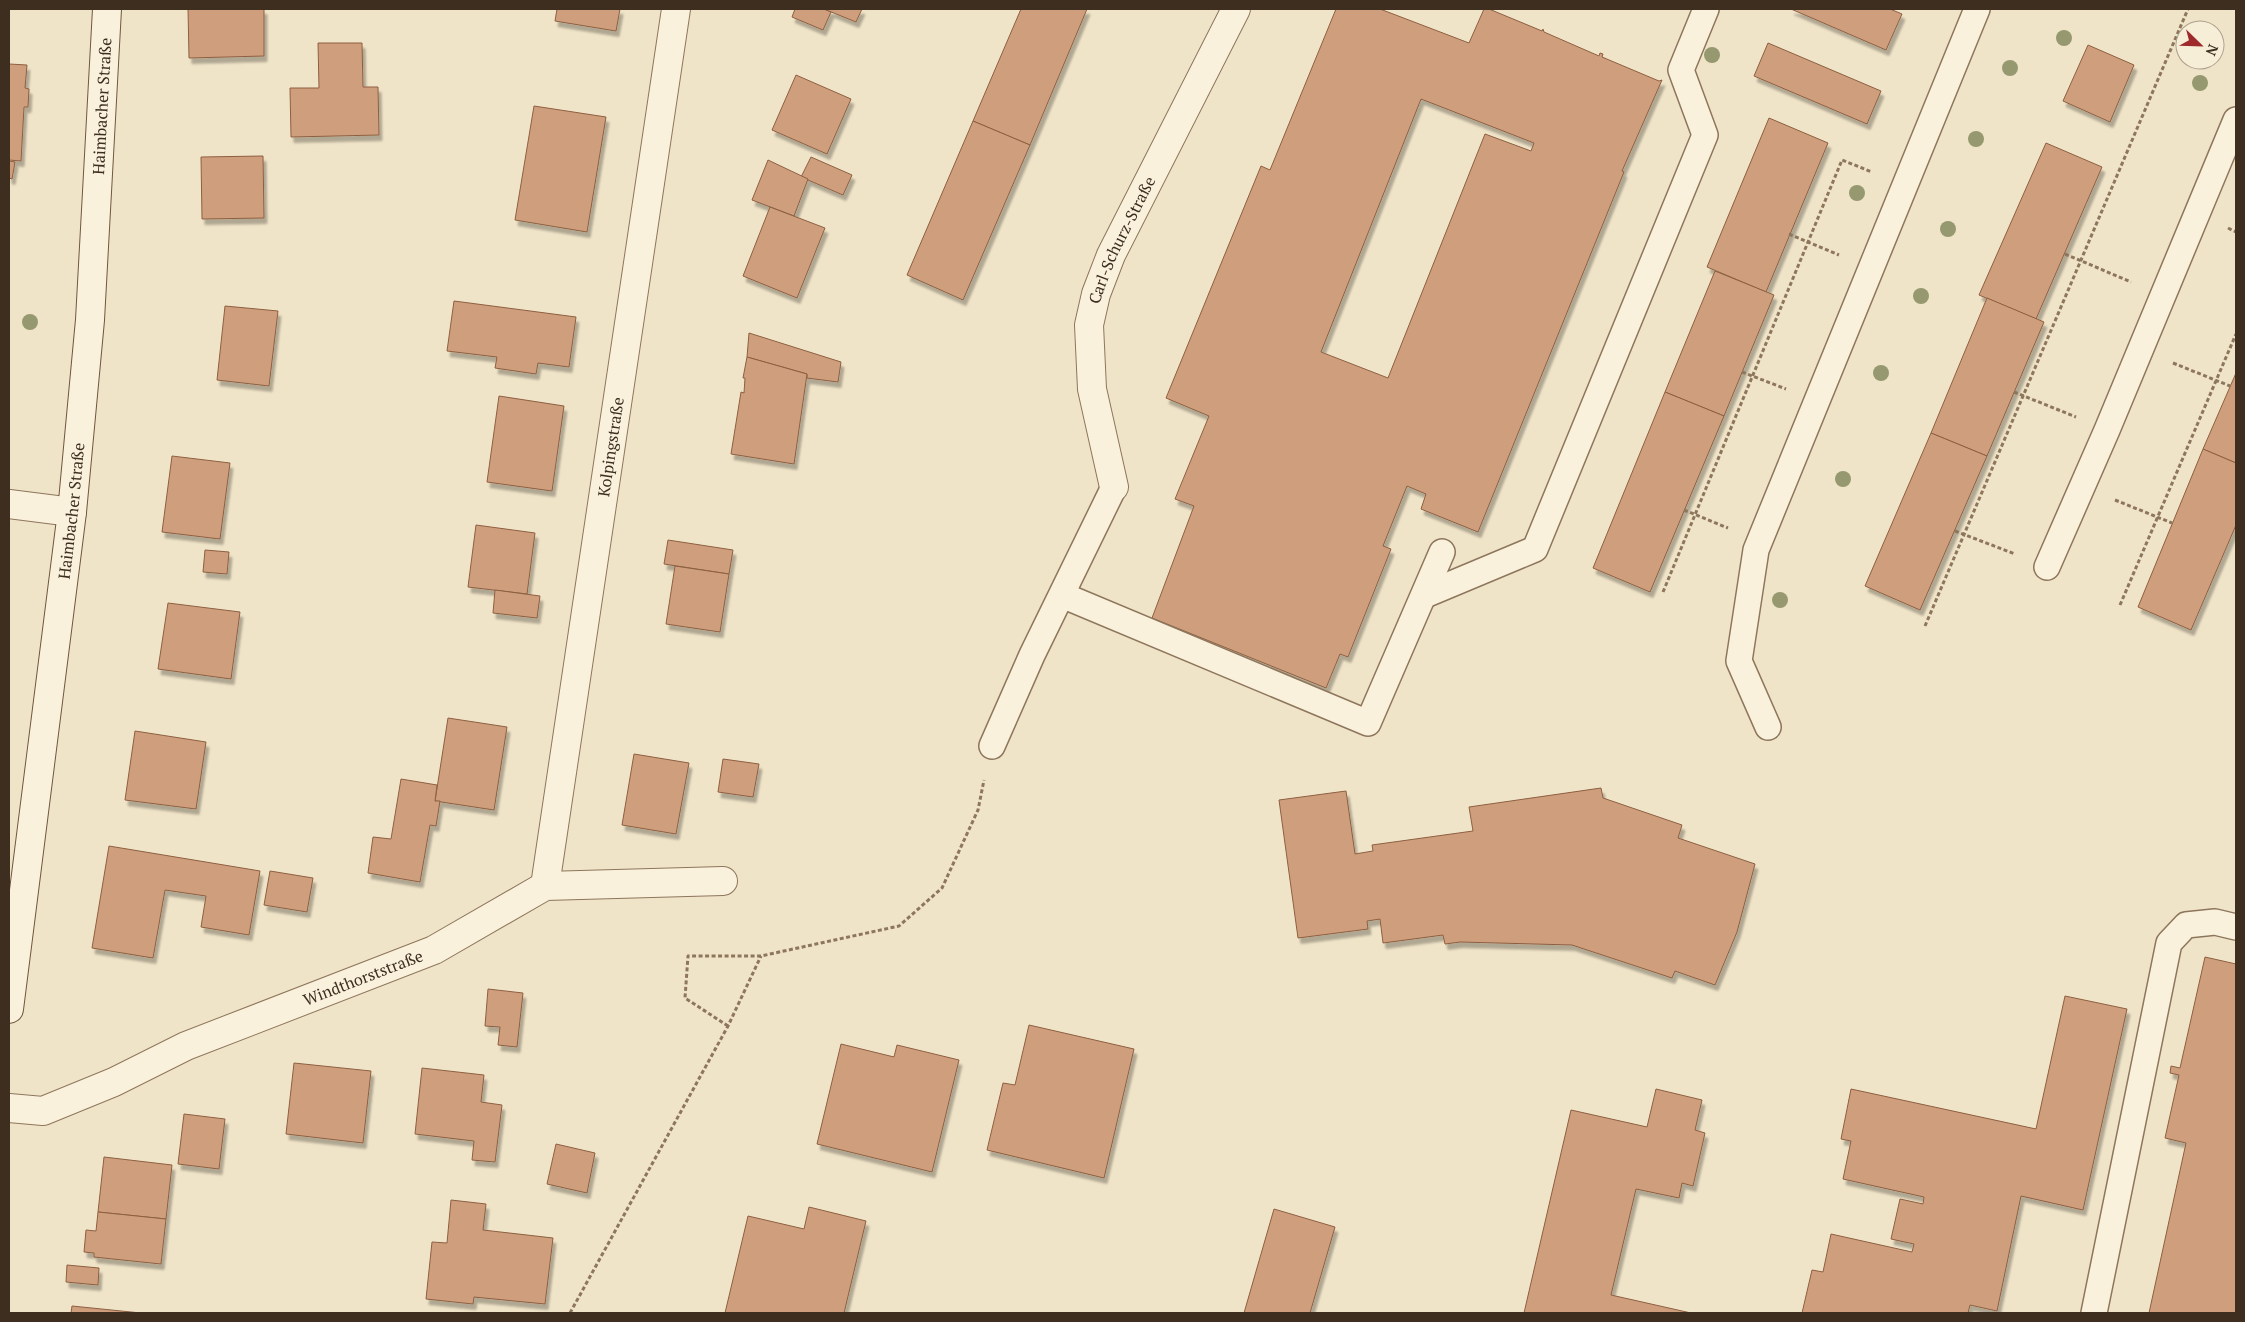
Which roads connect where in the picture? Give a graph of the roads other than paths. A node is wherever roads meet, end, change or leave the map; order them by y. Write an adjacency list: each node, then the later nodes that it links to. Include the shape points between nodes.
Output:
1 (107, 9): 9 (street, Haimbacher Straße, via 90,320)
2 (676, 9): 17 (street, Kolpingstraße)
3 (1236, 9): 7 (street, Carl-Schurz-Straße, via 1102,273 1091,310 1092,389)
4 (1706, 9): 13 (lane, via 1681,70 1705,135 1535,549)
5 (1977, 9): 14 (lane, via 1759,541 1739,661)
6 (2236, 120): 11 (lane, via 2107,430)
7 (1114, 487): 12 (lane)
8 (9, 504): 9 (street)
9 (72, 512): 19 (street, Haimbacher Straße)
10 (1442, 552): 13 (lane)
11 (2046, 567)
12 (1062, 595): 13 (lane, via 1368,724); 15 (lane)
13 (1425, 595)
14 (1768, 726)
15 (992, 746)
16 (723, 881): 17 (street, Windthorststraße)
17 (545, 886): 20 (street, Windthorststraße, via 434,950 186,1046 114,1082 43,1111)
18 (2236, 927): 21 (lane, via 2215,922 2186,925 2168,943)
19 (9, 1009)
20 (9, 1108)
21 (2094, 1313)

